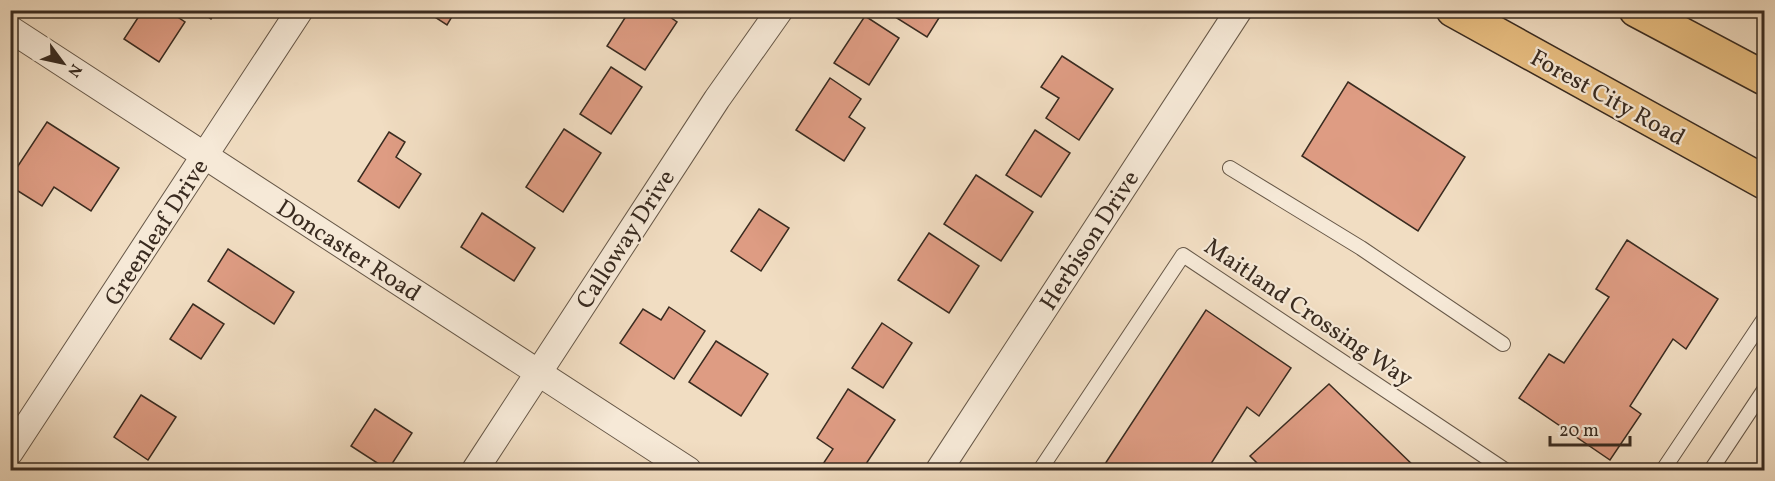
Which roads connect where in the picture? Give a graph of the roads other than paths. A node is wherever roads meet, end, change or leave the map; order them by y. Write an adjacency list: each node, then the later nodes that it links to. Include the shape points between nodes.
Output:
1 (300, 10): 8 (street, Greenleaf Drive)
2 (780, 10): 13 (street, Calloway Drive)
3 (1239, 10): 18 (street, Herbison Drive)
4 (1453, 10): 10 (main road, Forest City Road)
5 (1636, 10): 7 (main road)
6 (10, 28): 8 (street, Doncaster Road)
7 (1764, 78)
8 (206, 156): 13 (street, Doncaster Road); 15 (street, Greenleaf Drive)
9 (1230, 168): 12 (lane, via 1361,248)
10 (1764, 182)
11 (1764, 319): 21 (lane)
12 (1503, 344)
13 (538, 372): 16 (street, Calloway Drive); 17 (street, Doncaster Road)
14 (1764, 390): 22 (lane)
15 (10, 452)
16 (475, 471)
17 (688, 471)
18 (939, 471)
19 (1040, 471): 20 (lane, Maitland Crossing Way, via 1183,255)
20 (1505, 471)
21 (1663, 471)
22 (1711, 471)

